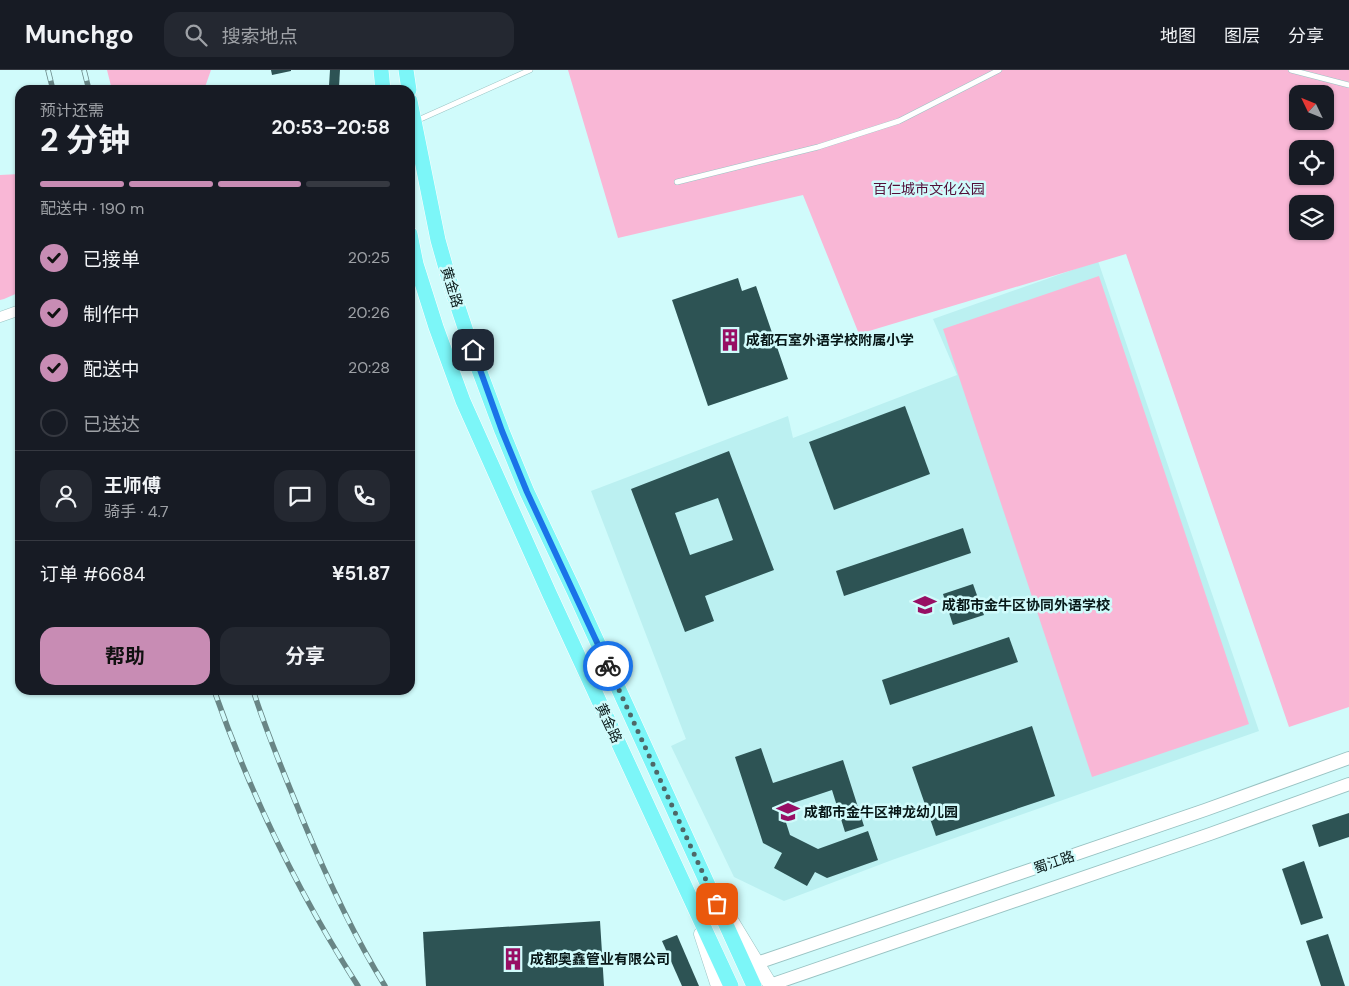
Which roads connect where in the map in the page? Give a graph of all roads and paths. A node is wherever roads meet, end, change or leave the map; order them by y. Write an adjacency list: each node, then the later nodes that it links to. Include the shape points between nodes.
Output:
1 (381, 70): 6 (main road)
2 (406, 70): 7 (main road)
3 (530, 70): 9 (lane)
4 (999, 70): 11 (lane, via 899,121 818,146)
5 (1291, 70): 8 (lane)
6 (382, 85)
7 (408, 85)
8 (1349, 85)
9 (415, 122)
10 (415, 148): 17 (main road, 黄金路, via 451,286 502,431)
11 (677, 182)
12 (415, 259): 18 (main road, 黄金路, via 463,401)
13 (15, 312): 14 (street)
14 (0, 317)
15 (1349, 758): 19 (street, 蜀江路)
16 (1349, 784): 20 (street, 蜀江路)
17 (702, 872): 19 (main road); 23 (main road, 黄金路)
18 (686, 890): 21 (main road); 22 (main road, 黄金路)
19 (757, 964): 20 (main road)
20 (770, 985)
21 (718, 986)
22 (731, 986)
23 (754, 986)

